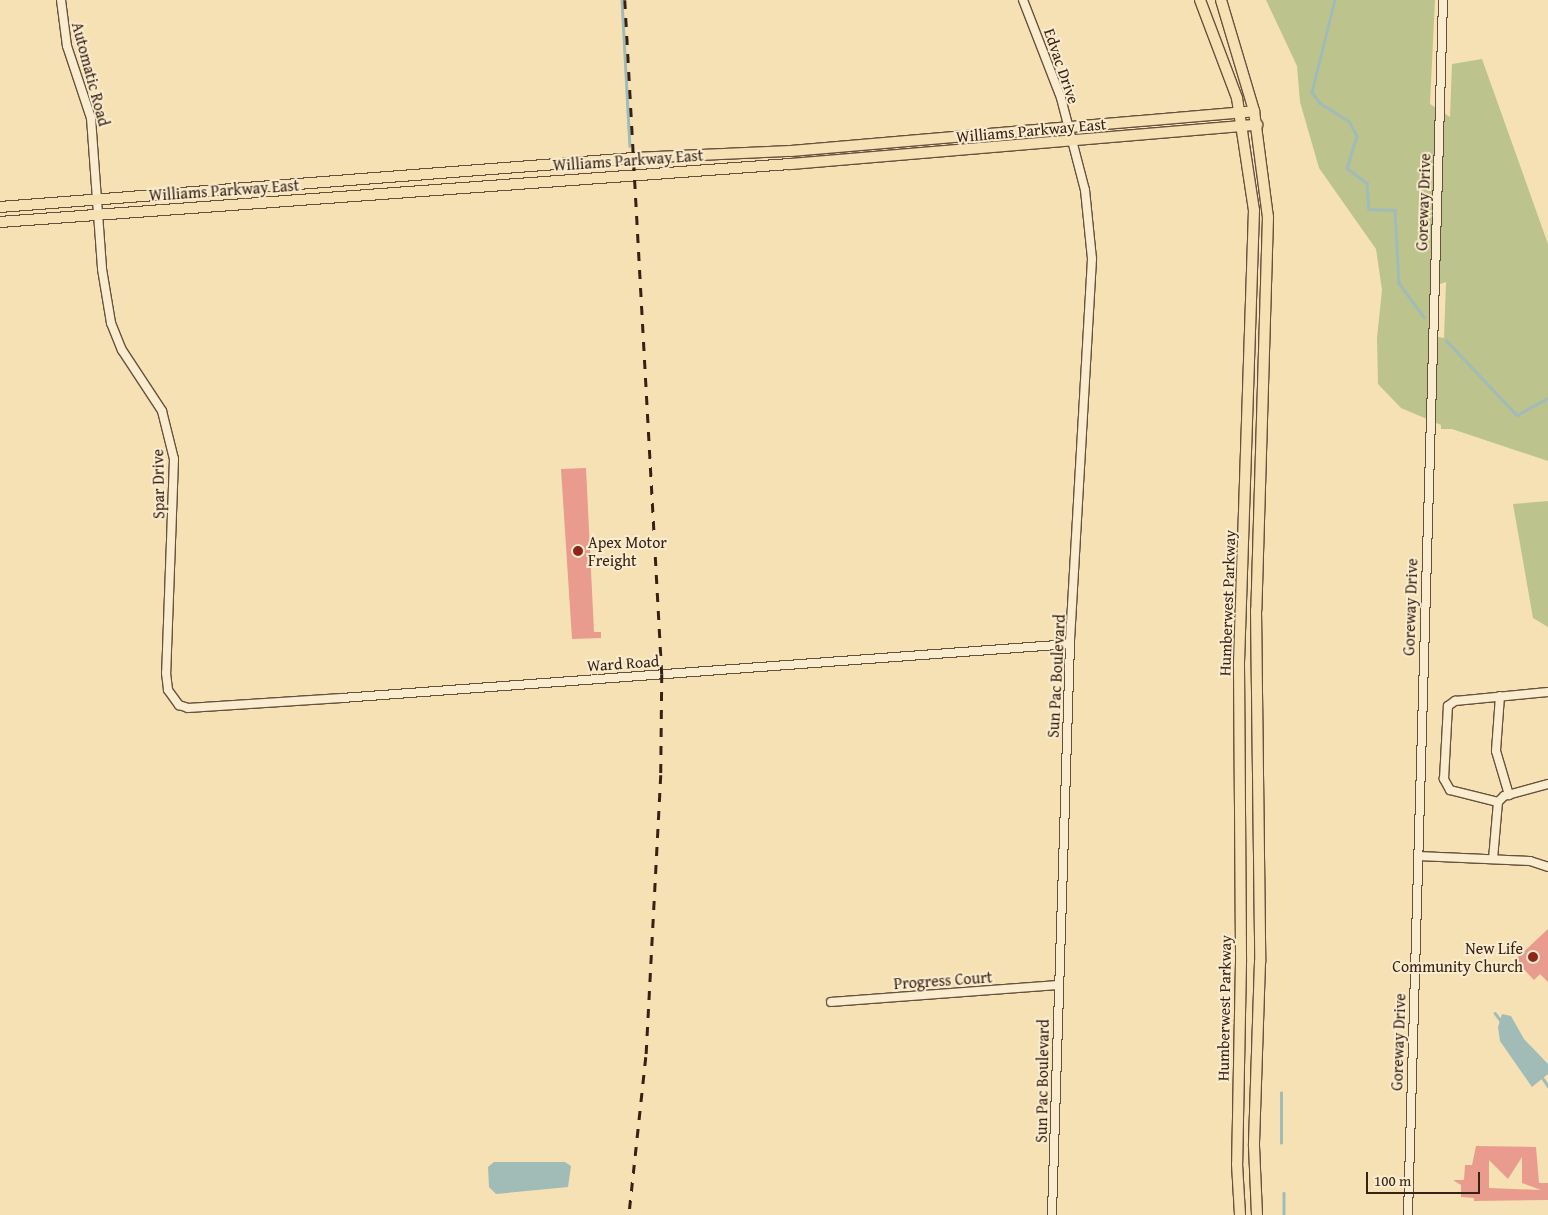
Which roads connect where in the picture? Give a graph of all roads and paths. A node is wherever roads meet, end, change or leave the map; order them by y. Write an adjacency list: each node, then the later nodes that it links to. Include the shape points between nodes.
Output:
1 (61, 0): 12 (street, Automatic Road, via 67,46 92,118)
2 (1024, 0): 9 (street, Edvac Drive, via 1061,98)
3 (1200, 0): 7 (main road, Humberwest Parkway)
4 (1221, 0): 6 (main road, Humberwest Parkway)
5 (1443, 0): 23 (street, Goreway Drive)
6 (1254, 112): 7 (main road, Williams Parkway East); 8 (main road, Humberwest Parkway)
7 (1240, 113): 9 (main road, Williams Parkway East); 10 (main road, Humberwest Parkway)
8 (1257, 125): 10 (main road, Williams Parkway East); 30 (main road, Humberwest Parkway, via 1268,217 1256,610 1260,962 1254,1146)
9 (1068, 127): 11 (street, Edvac Drive); 12 (main road, Williams Parkway East, via 791,151 634,158)
10 (1243, 127): 11 (main road, Williams Parkway East); 29 (main road, Humberwest Parkway, via 1252,181 1255,242 1239,666 1241,962 1237,1164)
11 (1072, 141): 14 (main road, Williams Parkway East); 16 (street, Sun Pac Boulevard, via 1085,190 1092,278)
12 (97, 200): 13 (main road, Williams Parkway East); 14 (street, Automatic Road)
13 (0, 207)
14 (98, 215): 15 (main road, Williams Parkway East); 19 (street, Spar Drive, via 111,323 122,350 162,410 174,459 166,673 168,690)
15 (0, 222)
16 (1070, 644): 19 (street, Ward Road, via 350,697 188,708); 26 (street, Sun Pac Boulevard)
17 (1548, 692): 18 (street)
18 (1500, 696): 21 (street, via 1496,751); 22 (street, via 1455,701 1448,706 1444,779 1450,790)
19 (179, 705)
20 (1548, 784): 21 (street)
21 (1509, 795): 22 (street)
22 (1498, 802): 24 (street)
23 (1418, 856): 24 (street); 31 (street, Goreway Drive)
24 (1493, 859): 25 (street, via 1530,861)
25 (1548, 867)
26 (1057, 985): 27 (street, Progress Court); 28 (street, Sun Pac Boulevard)
27 (831, 1002)
28 (1052, 1215)
29 (1240, 1215)
30 (1256, 1215)
31 (1408, 1215)

